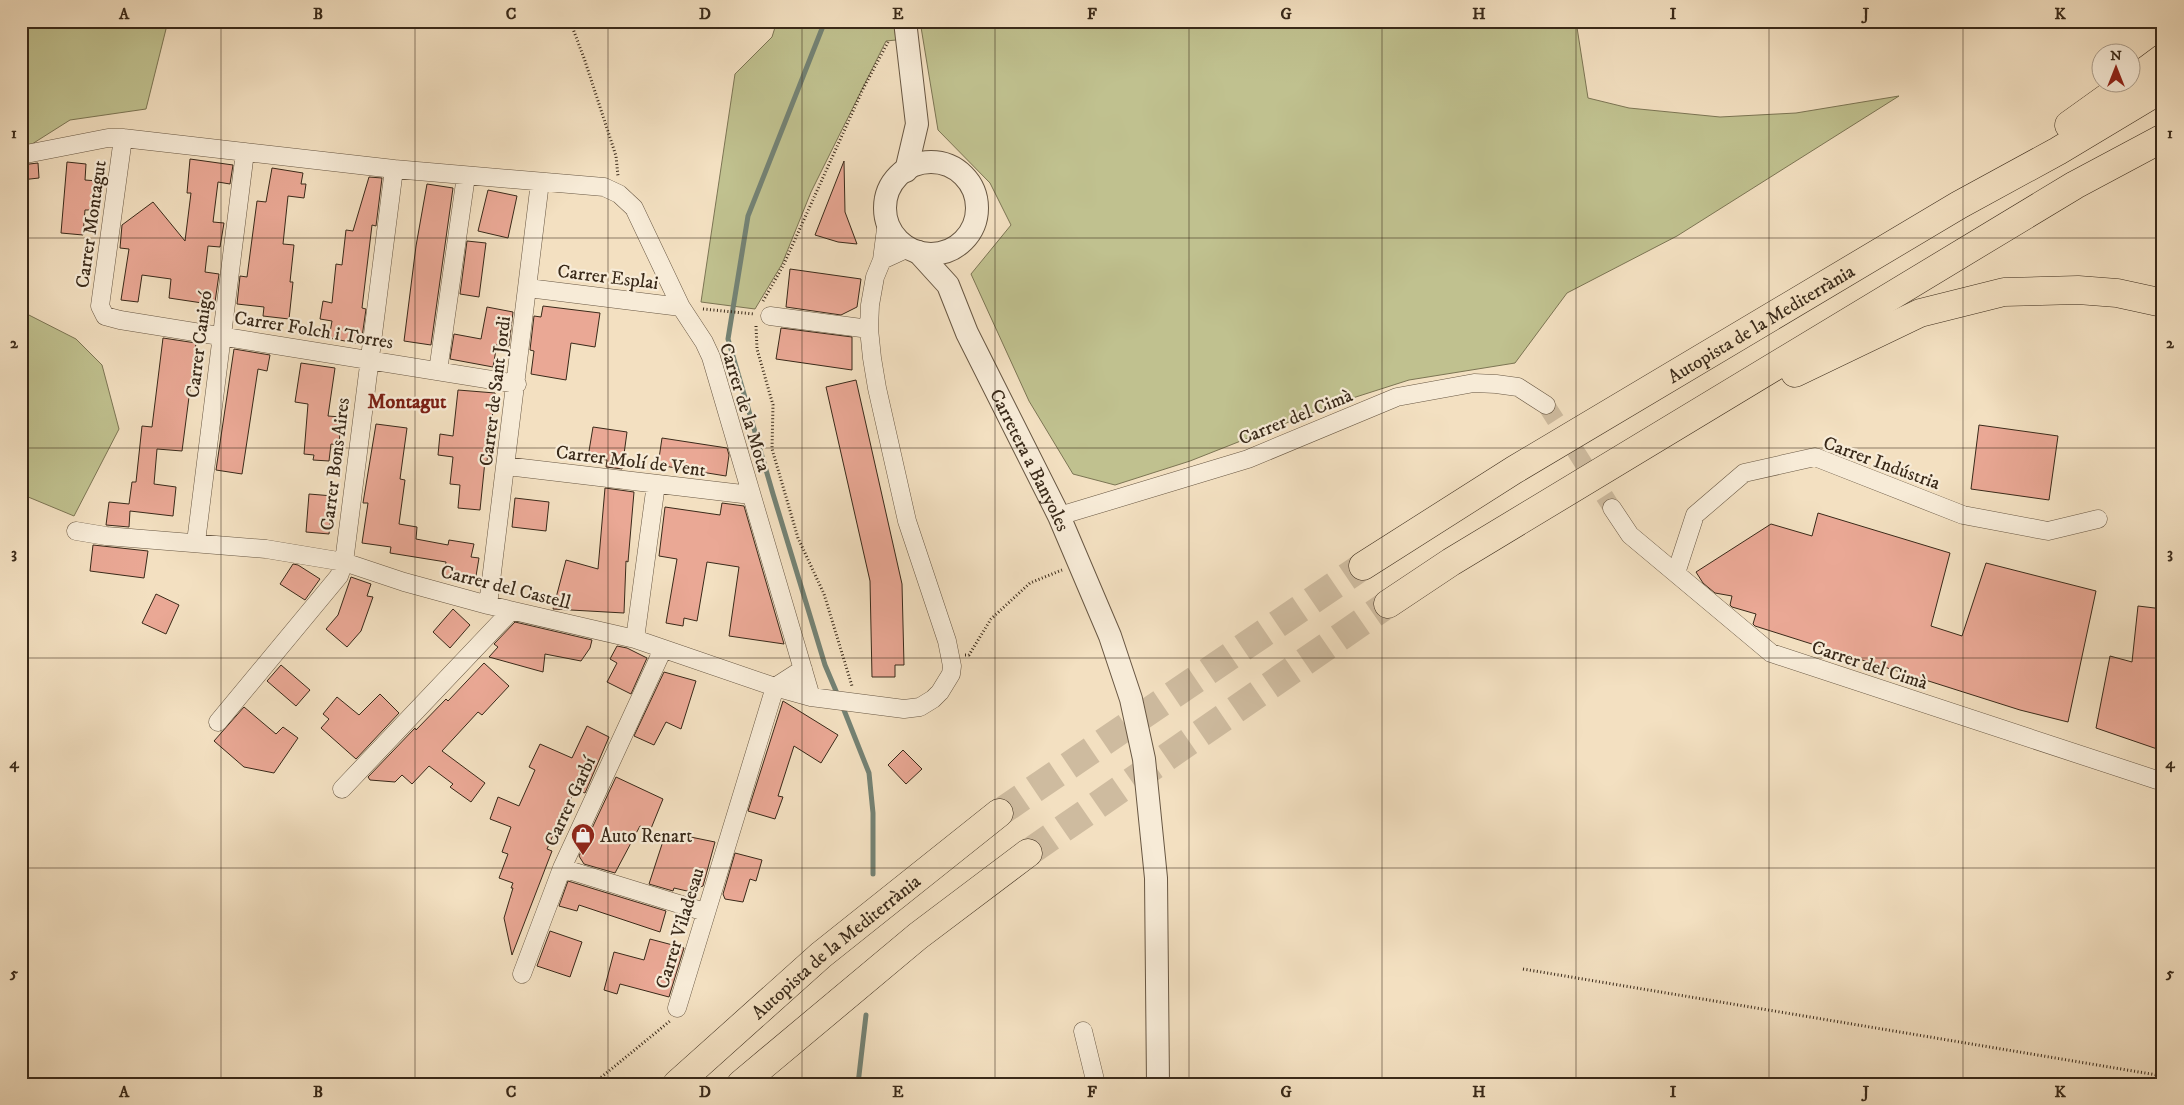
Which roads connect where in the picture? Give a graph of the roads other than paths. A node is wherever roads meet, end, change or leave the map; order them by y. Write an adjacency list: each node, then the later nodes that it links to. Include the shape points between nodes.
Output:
1 (898, 29): 6 (street)
2 (2163, 58): 3 (highway)
3 (2142, 73)
4 (2163, 88): 16 (highway, Autopista de la Mediterrània)
5 (2116, 92): 16 (highway)
6 (917, 124): 11 (street, via 927,144); 13 (street)
7 (123, 138): 9 (street, Carrer de la Mota); 10 (street, Carrer de la Mota); 26 (street, Carrer Montagut, via 100,306)
8 (2163, 138): 41 (highway, via 2075,185)
9 (245, 152): 12 (street, Carrer de la Mota); 28 (street, Carrer Canigó)
10 (21, 155)
11 (948, 166): 13 (street, via 922,164); 18 (street, via 966,180 976,201 974,223)
12 (394, 169): 14 (street, Carrer de la Mota); 29 (street, Carrer Bons Aires)
13 (906, 171): 17 (street, via 896,179 887,196)
14 (466, 176): 15 (street, Carrer de la Mota); 30 (street)
15 (540, 182): 22 (street, Carrer de Sant Jordi); 24 (street, Carrer de la Mota, via 604,187 619,194 634,208)
16 (1959, 205): 43 (highway, Autopista de la Mediterrània, via 1514,470)
17 (887, 221): 19 (street, via 897,239); 20 (street)
18 (961, 242): 19 (street, via 938,254); 21 (street)
19 (913, 250): 20 (street); 21 (street, Carretera a Banyoles)
20 (882, 260): 27 (street, via 875,277)
21 (948, 285): 37 (street, Carretera a Banyoles, via 967,333)
22 (528, 288): 24 (street, Carrer Esplai); 31 (street, Carrer de Sant Jordi)
23 (2163, 303): 41 (highway, via 2117,293 2042,290 2004,292 1920,313 1767,387)
24 (682, 307): 35 (street, Carrer de la Mota, via 711,357)
25 (762, 315): 27 (street)
26 (105, 316): 28 (street, Carrer Folch i Torres)
27 (869, 329): 52 (street, Carrer del Castell, via 877,388 907,521 951,655 952,674 933,699 904,709 852,698)
28 (220, 336): 29 (street, Carrer Folch i Torres); 40 (street, Carrer Canigó)
29 (369, 360): 30 (street, Carrer Folch i Torres); 42 (street, Carrer Bons Aires)
30 (438, 371): 31 (street, Carrer Folch i Torres)
31 (517, 384): 33 (street, Carrer de Sant Jordi)
32 (1546, 405): 37 (street, Carrer del Cimà, via 1518,387 1496,384 1474,383 1397,397 1248,459)
33 (506, 466): 34 (street, Carrer Molí de Vent); 46 (street, Carrer de Sant Jordi)
34 (656, 484): 35 (street, Carrer Molí de Vent); 48 (street)
35 (751, 495): 50 (street, Carrer de la Mota)
36 (1612, 508): 44 (street, Carrer del Cimà, via 1630,535)
37 (1059, 516): 66 (street, Carretera a Banyoles, via 1110,636 1131,699 1144,759 1156,878)
38 (2098, 519): 44 (street, Carrer Indústria, via 2048,531 1963,515 1815,457 1744,474 1695,515)
39 (76, 531): 40 (street, Carrer del Castell)
40 (196, 542): 42 (street, Carrer del Castell)
41 (1484, 542): 45 (highway)
42 (344, 562): 46 (street, Carrer del Castell); 53 (street, Carrer Bons Aires, via 339,576)
43 (1363, 566)
44 (1676, 573): 54 (street, Carrer del Cimà, via 1771,653)
45 (1388, 604)
46 (488, 605): 47 (street, Carrer del Castell)
47 (511, 611): 48 (street, Carrer del Castell); 55 (street)
48 (635, 639): 49 (street, Carrer del Castell)
49 (663, 649): 51 (street, Carrer del Castell); 58 (street, Carrer Garbí)
50 (803, 669): 51 (street); 52 (street, Carrer de la Mota)
51 (775, 688): 52 (street, Carrer del Castell); 59 (street, Carrer Viladesau)
52 (820, 698)
53 (218, 722)
54 (2163, 782)
55 (342, 788)
56 (999, 813): 63 (highway, Autopista de la Mediterrània, via 821,955)
57 (1028, 853): 64 (highway, via 918,936)
58 (562, 868): 59 (street); 60 (street, Carrer Garbí)
59 (705, 912): 61 (street, Carrer Viladesau)
60 (522, 974)
61 (677, 1008)
62 (1083, 1031): 65 (street)
63 (677, 1084)
64 (741, 1084)
65 (1096, 1084)
66 (1158, 1084)

